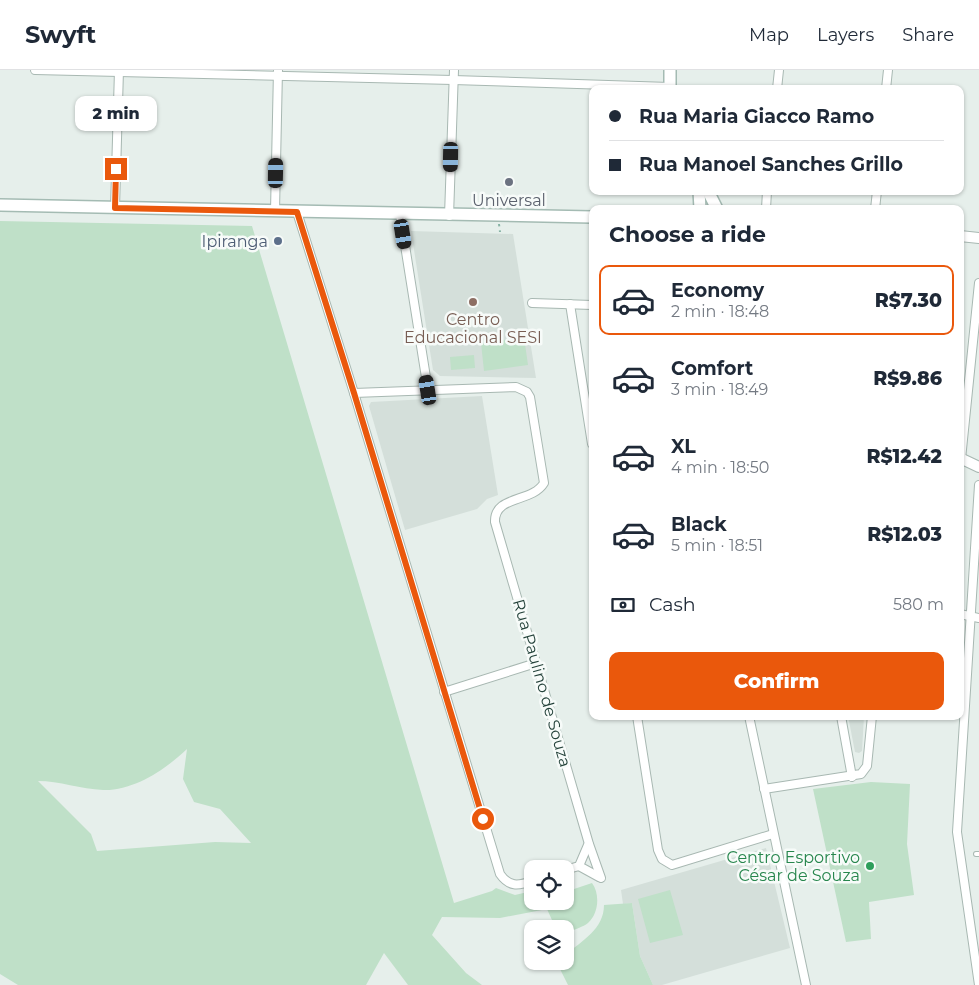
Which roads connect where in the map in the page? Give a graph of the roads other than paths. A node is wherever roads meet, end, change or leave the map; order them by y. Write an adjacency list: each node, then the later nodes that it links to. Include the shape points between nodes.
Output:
1 (35, 70): 6 (street)
2 (454, 70): 8 (street)
3 (670, 70): 10 (main road)
4 (779, 70): 11 (street)
5 (888, 70): 12 (street)
6 (118, 71): 7 (street); 14 (street)
7 (278, 73): 8 (street); 15 (street)
8 (453, 80): 9 (street); 18 (street)
9 (589, 85)
10 (670, 85)
11 (778, 85)
12 (886, 85)
13 (0, 205): 14 (main road)
14 (115, 208): 15 (main road)
15 (275, 212): 16 (main road)
16 (297, 212): 17 (main road); 27 (street)
17 (400, 214): 18 (main road); 26 (street)
18 (449, 216): 19 (main road)
19 (589, 217)
20 (964, 236): 21 (street)
21 (979, 238)
22 (979, 283): 29 (street)
23 (532, 303): 24 (street)
24 (570, 304): 25 (street); 28 (street)
25 (589, 305)
26 (428, 390): 27 (street); 36 (street, Rua Paulino de Souza, via 516,387 530,397 544,483 536,493 501,506 496,512 495,522)
27 (354, 393): 37 (street)
28 (589, 425)
29 (964, 430)
30 (964, 460): 31 (street)
31 (979, 467)
32 (979, 485): 34 (street)
33 (964, 615): 34 (street)
34 (970, 617): 35 (street); 50 (street, via 957,846)
35 (979, 618)
36 (536, 662): 37 (street); 45 (street, Rua Paulino de Souza)
37 (444, 692): 48 (street, via 500,874 511,884)
38 (638, 720): 44 (street, via 658,850 666,862 672,865)
39 (750, 720): 43 (street)
40 (842, 720): 42 (street)
41 (872, 720): 42 (street, via 866,766 861,774)
42 (852, 777): 43 (street)
43 (764, 789): 44 (street)
44 (773, 834): 49 (street)
45 (589, 844): 46 (street); 46 (street, Rua Paulino de Souza, via 601,878)
46 (580, 866): 47 (street)
47 (574, 868)
48 (524, 884)
49 (806, 985)
50 (979, 985)

